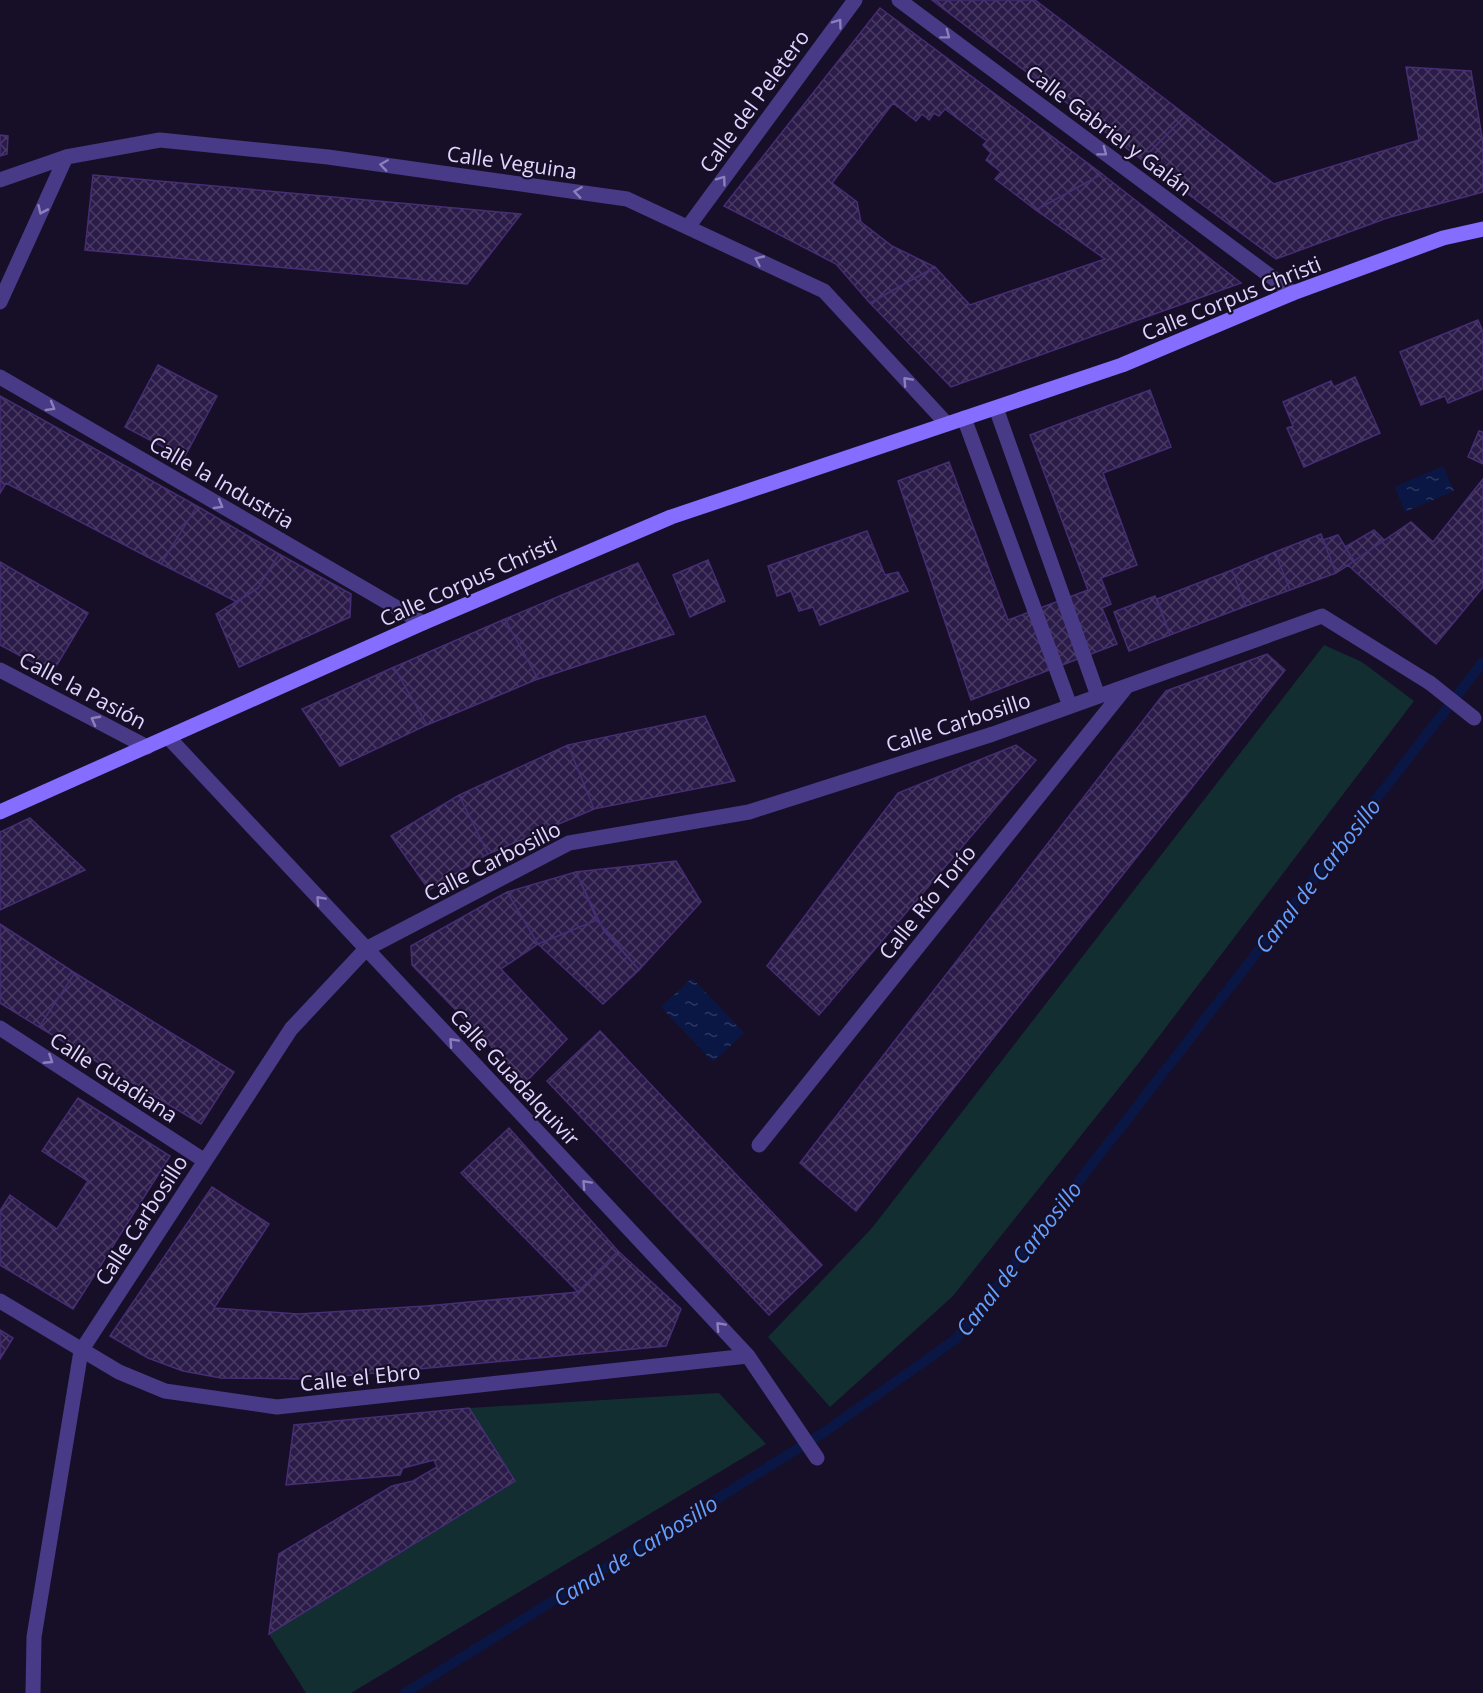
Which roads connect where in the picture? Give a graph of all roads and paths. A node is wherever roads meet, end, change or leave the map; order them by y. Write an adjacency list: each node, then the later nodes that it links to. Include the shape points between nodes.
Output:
1 (855, 0): 5 (street, Calle del Peletero, one-way to 1)
2 (899, 0): 7 (street, Calle Gabriel y Galán, one-way to 7)
3 (66, 156): 4 (street, Calle Veguina); 5 (street, Calle Veguina, one-way to 3, via 627,200 328,157 159,140); 8 (street, one-way to 8)
4 (0, 180)
5 (688, 227): 12 (street, Calle Veguina, one-way to 5, via 824,291)
6 (1483, 229): 7 (main road, Calle Corpus Christi, via 1443,238)
7 (1293, 293): 10 (main road, Calle Corpus Christi, via 1122,365)
8 (0, 302)
9 (0, 378): 13 (street, Calle la Industria, one-way to 13)
10 (996, 408): 11 (main road, Calle Corpus Christi); 16 (street)
11 (964, 418): 12 (main road, Calle Corpus Christi); 17 (street)
12 (947, 424): 13 (main road, Calle Corpus Christi, via 671,517)
13 (423, 622): 19 (main road, Calle Corpus Christi)
14 (0, 670): 20 (street, Calle la Pasión, one-way to 14)
15 (1127, 686): 16 (street, Calle Carbosillo); 18 (street, Calle Carbosillo, via 1322,616 1434,686); 24 (street, Calle Río Torío)
16 (1098, 696): 17 (street, Calle Carbosillo)
17 (1070, 706): 22 (street, Calle Carbosillo, via 749,812 569,843)
18 (1474, 718)
19 (168, 737): 20 (main road, Calle Corpus Christi); 22 (street, Calle Guadalquivir, one-way to 19)
20 (147, 747): 21 (main road, Calle Corpus Christi)
21 (0, 812)
22 (366, 949): 25 (street, Calle Carbosillo, via 291,1029); 28 (street, Calle Guadalquivir, one-way to 22)
23 (0, 1028): 25 (street, Calle Guadiana, one-way to 25)
24 (759, 1145)
25 (205, 1161): 27 (street, Calle Carbosillo)
26 (0, 1301): 27 (street, Calle el Ebro)
27 (81, 1351): 28 (street, Calle el Ebro, via 165,1391 277,1407); 30 (street, Calle Carbosillo, via 34,1637)
28 (748, 1356): 29 (street, Calle Guadalquivir)
29 (817, 1458)
30 (33, 1693)

